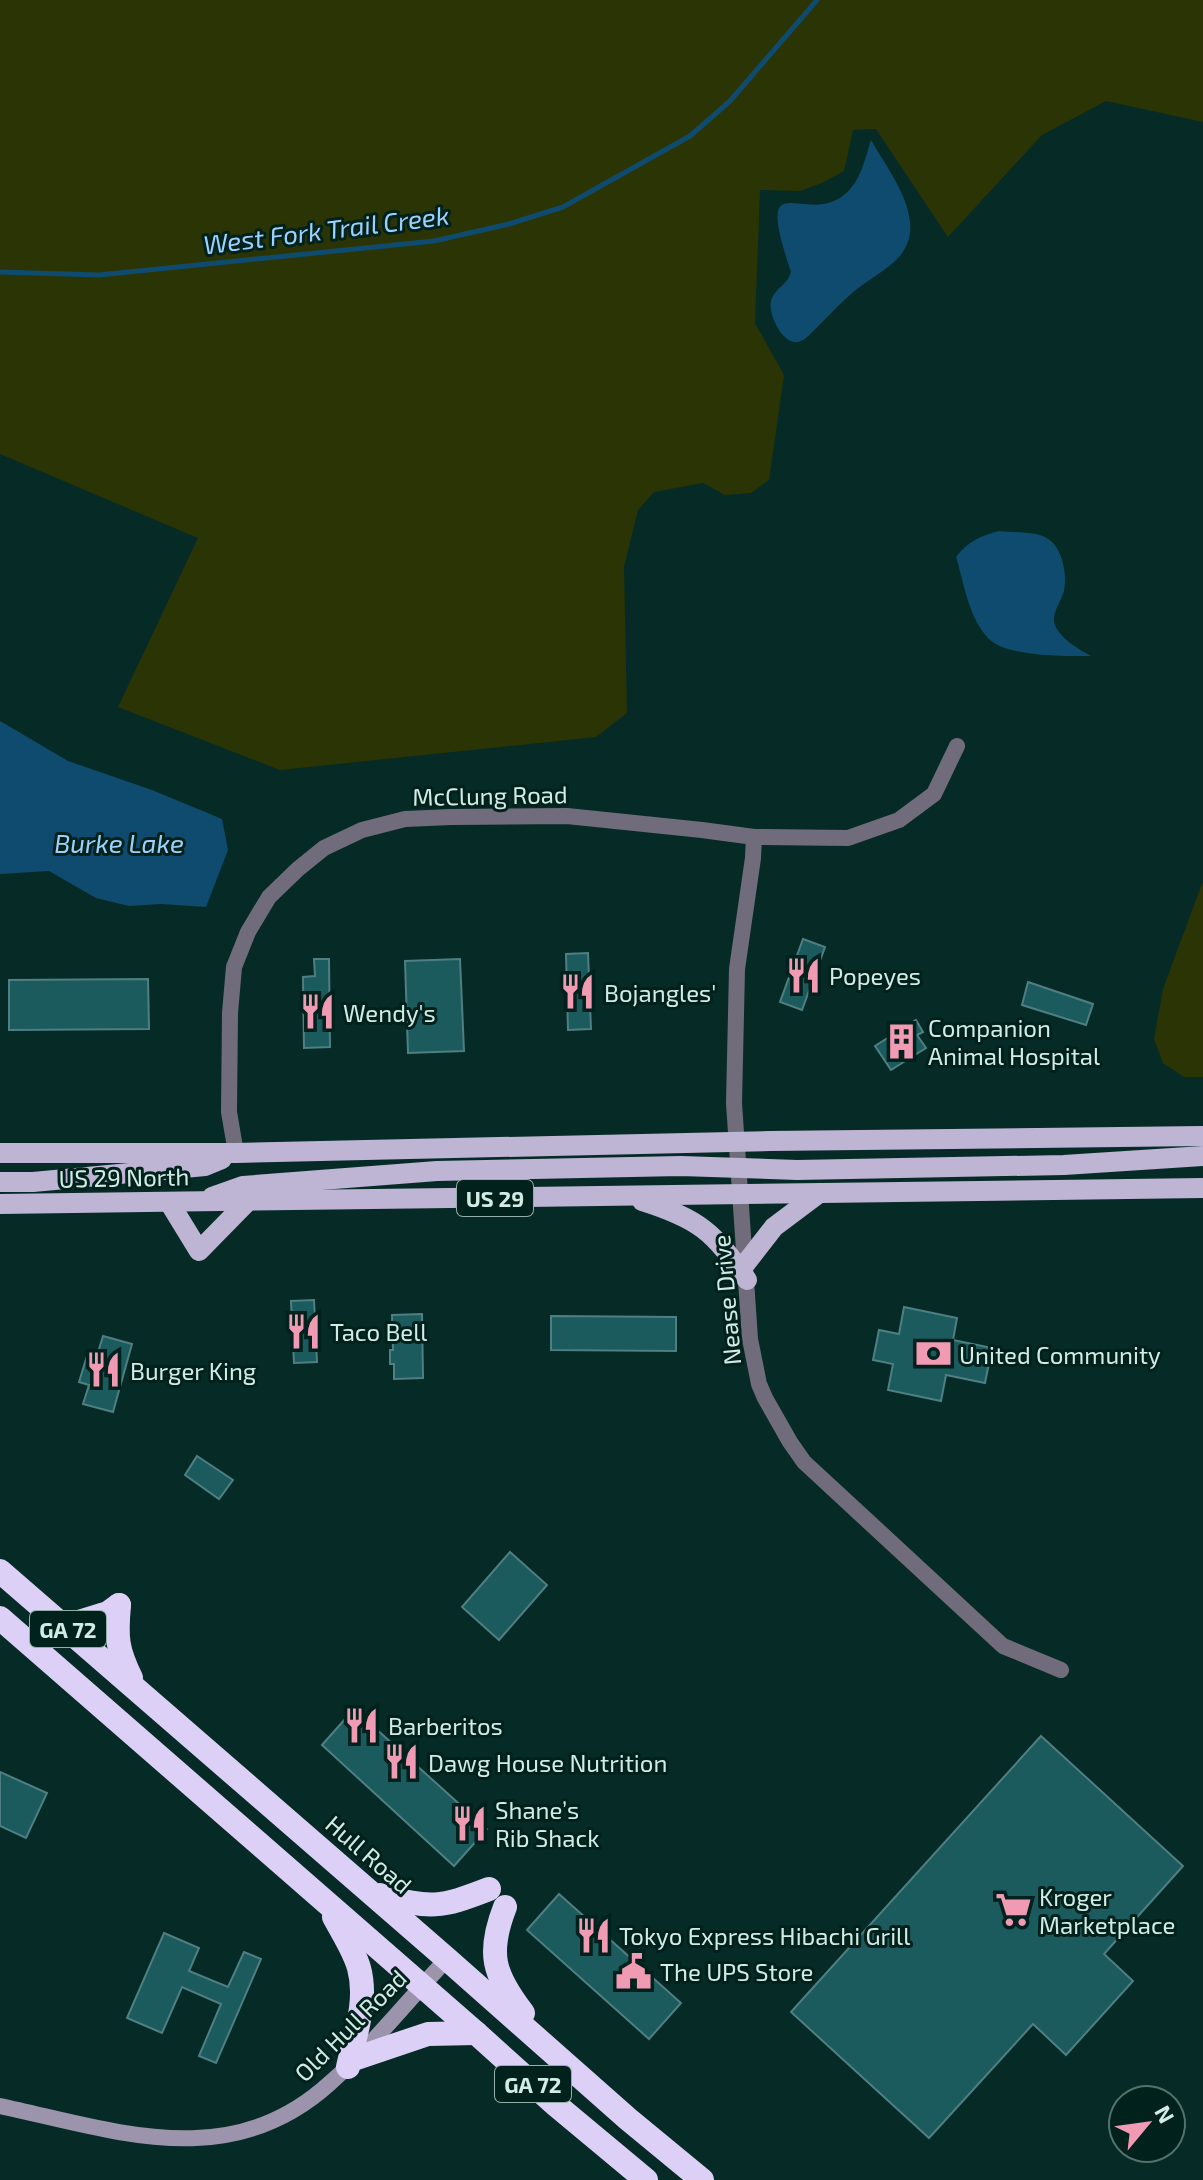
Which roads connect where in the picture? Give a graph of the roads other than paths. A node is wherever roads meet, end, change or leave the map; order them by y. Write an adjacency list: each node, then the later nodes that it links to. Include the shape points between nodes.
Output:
1 (957, 746): 2 (street, McClung Road, via 934,794 899,820 848,838)
2 (754, 837): 4 (street, Nease Drive, via 737,969); 8 (street, McClung Road, via 567,816 451,817 405,819 362,830 324,848 269,897 234,967 228,1060)
3 (1203, 1136): 4 (main road, US 29)
4 (737, 1142): 8 (main road, US 29); 10 (street, Nease Drive)
5 (0, 1147): 7 (main road)
6 (0, 1153): 7 (main road, US 29)
7 (23, 1153): 8 (main road, US 29)
8 (236, 1153): 11 (main road, via 205,1166)
9 (1203, 1156): 10 (main road, via 1064,1165)
10 (738, 1167): 13 (street, Nease Drive); 18 (main road, via 369,1175 243,1186)
11 (0, 1182)
12 (1203, 1188): 14 (main road, US 29)
13 (741, 1194): 14 (main road, US 29); 15 (main road, US 29); 20 (street, Nease Drive)
14 (818, 1194): 20 (main road, via 774,1227)
15 (627, 1196): 16 (main road, US 29); 20 (main road, via 699,1224)
16 (248, 1201): 17 (main road, via 199,1251); 18 (main road, US 29 North / US 29)
17 (169, 1202): 18 (main road, US 29 North / US 29); 19 (main road, US 29 North / US 29)
18 (197, 1202)
19 (0, 1204)
20 (747, 1272): 26 (street, Nease Drive, via 750,1339 759,1384 804,1462 1003,1646)
21 (0, 1571): 23 (highway, Hull Road / GA 72)
22 (0, 1591): 23 (highway)
23 (47, 1610): 25 (highway, Hull Road / GA 72)
24 (0, 1618): 29 (highway, GA 72)
25 (66, 1626): 27 (highway, Hull Road / GA 72); 27 (highway, via 119,1605 120,1655)
26 (1061, 1670)
27 (136, 1687): 28 (highway, Hull Road / GA 72)
28 (372, 1893): 30 (highway, Hull Road / GA 72); 33 (highway, via 435,1906 497,1898 493,1956 507,1992)
29 (327, 1905): 31 (highway, GA 72); 34 (highway, via 354,1956 362,1985)
30 (447, 1959): 31 (main road, Old Hull Road); 33 (highway, Hull Road / GA 72)
31 (422, 1985): 32 (highway, GA 72); 34 (main road, Old Hull Road)
32 (476, 2033): 34 (highway, via 428,2034); 36 (highway, GA 72)
33 (556, 2055): 37 (highway, Hull Road / GA 72)
34 (351, 2063): 35 (main road, Old Hull Road, via 286,2116 215,2138 136,2134)
35 (0, 2106)
36 (646, 2180)
37 (702, 2180)

